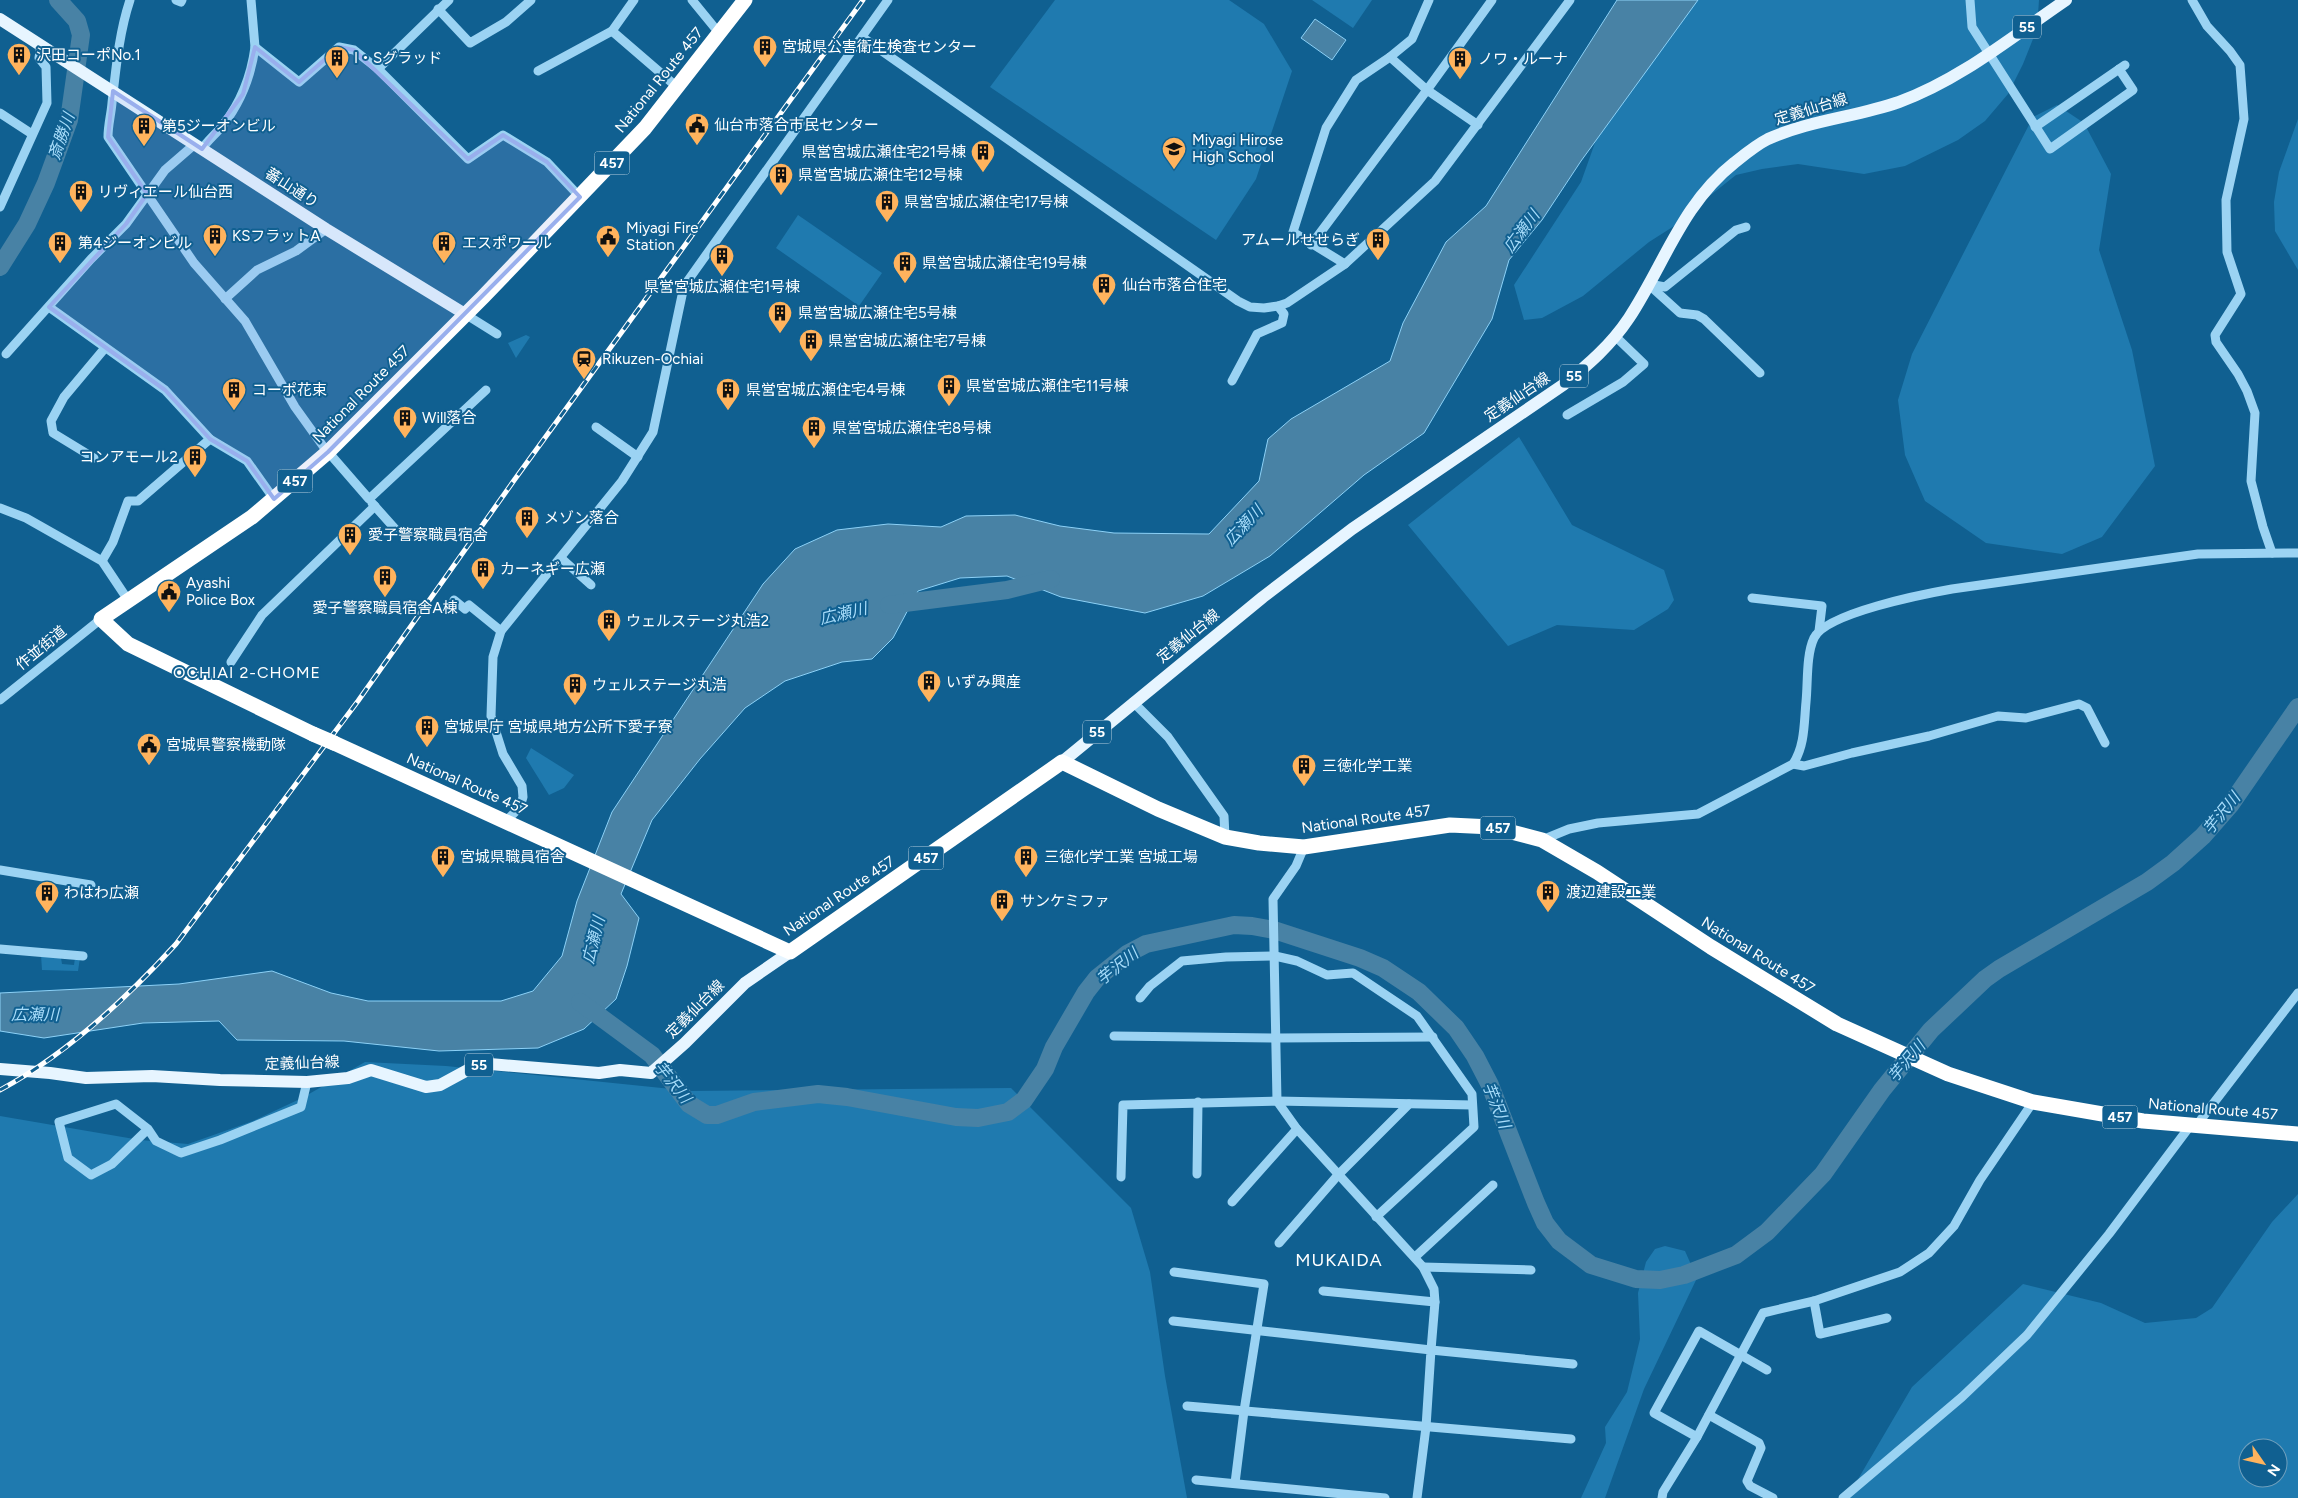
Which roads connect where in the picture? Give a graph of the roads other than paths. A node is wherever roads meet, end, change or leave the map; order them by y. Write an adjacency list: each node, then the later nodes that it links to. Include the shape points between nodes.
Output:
1 (130, 0): 29 (street)
2 (176, 0): 3 (street)
3 (182, 0)
4 (251, 0): 23 (street)
5 (449, 0): 17 (street)
6 (531, 0): 17 (street, via 506,22 470,43)
7 (634, 0): 19 (street)
8 (692, 0): 20 (street)
9 (746, 0): 20 (highway, National Route 457 / 457)
10 (888, 0): 21 (street)
11 (1429, 0): 25 (street, via 1412,39)
12 (1492, 0): 30 (street)
13 (1570, 0): 32 (street)
14 (1970, 0): 24 (street, via 1972,27)
15 (2066, 0): 24 (main road, 定義仙台線 / 55)
16 (2192, 0): 65 (street, via 2207,26 2240,65 2244,119 2228,185 2226,252 2241,294 2216,335 2216,342 2238,374 2255,414 2251,481)
17 (438, 9): 26 (street)
18 (0, 19): 22 (main road)
19 (612, 31): 27 (street); 28 (street)
20 (719, 33): 28 (highway, National Route 457 / 457)
21 (862, 37): 45 (street, via 1238,301 1250,307); 59 (street, via 684,286 653,432)
22 (44, 47): 29 (main road, 蕃山通り); 34 (street, via 39,58 46,67 47,103)
23 (256, 48): 26 (street, via 299,82 340,47 354,50); 35 (street, via 243,94 222,127)
24 (1989, 54): 33 (street); 43 (main road, 定義仙台線 / 55, via 1898,102 1807,124 1766,140 1710,184 1673,236)
25 (1390, 57): 30 (street); 41 (street, via 1356,80 1326,128 1293,232)
26 (378, 69): 37 (street, via 468,159 503,135 547,162)
27 (538, 71)
28 (677, 87): 37 (highway, National Route 457 / 457, via 645,128)
29 (108, 88): 35 (main road, 蕃山通り); 36 (street, via 112,105 108,137)
30 (1427, 90): 32 (street); 41 (street)
31 (0, 113): 34 (street)
32 (1478, 125): 42 (street, via 1435,181)
33 (2035, 127): 33 (street, via 2050,150 2133,90 2122,67)
34 (32, 134): 38 (street)
35 (199, 146): 36 (street, via 165,170); 40 (main road, 蕃山通り)
36 (146, 194): 44 (street, via 194,263); 46 (street, via 126,224)
37 (580, 196): 47 (highway, National Route 457 / 457)
38 (0, 207)
39 (1746, 227): 43 (street, via 1736,230 1665,287)
40 (326, 229): 44 (street, via 296,251 257,270); 47 (main road, 蕃山通り)
41 (1311, 245): 42 (street)
42 (1345, 264): 45 (street)
43 (1648, 284): 49 (main road, 定義仙台線 / 55); 52 (street, via 1680,313 1704,319)
44 (226, 299): 58 (street, via 245,321 295,407)
45 (1278, 306): 53 (street, via 1284,314 1282,323 1256,334)
46 (48, 307): 50 (street); 51 (street)
47 (465, 314): 48 (street); 58 (highway, National Route 457 / 457)
48 (497, 334)
49 (1616, 337): 55 (street, via 1644,364 1622,382); 78 (main road, 定義仙台線 / 55, via 1563,385 1352,529)
50 (105, 348): 57 (street, via 165,390); 60 (street, via 64,397 51,421 53,432)
51 (6, 354)
52 (1760, 373)
53 (1232, 381)
54 (486, 390): 62 (street)
55 (1567, 414)
56 (596, 426): 59 (street)
57 (210, 439): 61 (street, via 247,461); 68 (street, via 138,501 128,501 113,542)
58 (328, 452): 61 (highway, National Route 457 / 457); 62 (street)
59 (638, 457): 67 (street)
60 (94, 458)
61 (274, 499): 71 (highway, National Route 457 / 457)
62 (372, 503): 64 (street); 76 (street, via 262,615)
63 (0, 508): 68 (street, via 26,518)
64 (397, 531)
65 (2272, 553): 66 (street); 75 (street, via 2198,554 1952,589 1835,620)
66 (2298, 553)
67 (561, 558): 69 (street); 74 (street)
68 (102, 561): 71 (street)
69 (591, 585)
70 (1752, 598): 75 (street, via 1822,606)
71 (128, 600): 73 (highway, National Route 457 / 457)
72 (454, 600): 74 (street, via 465,609 469,605)
73 (101, 619): 77 (street, 作並街道); 82 (highway, National Route 457, bridge, via 128,644 313,734)
74 (501, 631): 82 (street, via 488,692 491,716 503,754 522,786 523,797 520,807)
75 (1819, 631): 81 (street, via 1811,647 1802,748)
76 (231, 662)
77 (0, 700)
78 (1133, 702): 80 (main road, 定義仙台線 / 55); 83 (street, via 1168,737 1224,816)
79 (2105, 743): 81 (street, via 2087,708 2079,704 2026,718 1998,716 1804,766)
80 (1062, 762): 83 (highway, National Route 457 / 457, via 1151,806); 89 (highway, National Route 457 / 457)
81 (1793, 764): 84 (street, via 1698,814 1598,823 1569,829)
82 (506, 821): 89 (highway, National Route 457)
83 (1226, 837): 85 (highway, National Route 457 / 457)
84 (1542, 840): 85 (highway, National Route 457 / 457, via 1492,827 1450,825); 101 (highway, National Route 457 / 457, via 1837,1024 1948,1074)
85 (1304, 846): 90 (street, via 1296,866 1272,899)
86 (0, 870): 87 (street)
87 (91, 885)
88 (0, 949): 91 (street)
89 (790, 952): 98 (main road, 定義仙台線 / 55, via 745,983 652,1073 620,1070 599,1073 490,1064 475,1066 440,1085 426,1087 371,1070 348,1078)
90 (1274, 953): 93 (street, via 1182,962 1150,986); 95 (street, via 1327,975 1353,974 1417,1016); 96 (street)
91 (83, 956)
92 (2298, 993): 104 (street)
93 (1140, 998)
94 (1114, 1036): 96 (street)
95 (1433, 1037): 96 (street); 103 (street, via 1472,1094)
96 (1277, 1038): 99 (street)
97 (0, 1069): 98 (main road, 定義仙台線 / 55, via 86,1078 152,1076)
98 (307, 1082): 105 (street, via 302,1107 181,1153 156,1141)
99 (1277, 1101): 100 (street); 102 (street); 106 (street)
100 (1198, 1102): 108 (street); 110 (street, via 1123,1105)
101 (2033, 1102): 104 (highway, National Route 457 / 457); 120 (street, via 1980,1180 1954,1226 1929,1253 1900,1272)
102 (1408, 1104): 103 (street); 109 (street)
103 (1472, 1105): 113 (street, via 1474,1128)
104 (2193, 1126): 107 (highway, National Route 457 / 457); 141 (street, via 2027,1335 1962,1397)
105 (148, 1129): 105 (street, via 116,1104 59,1122 68,1158 90,1175 112,1164)
106 (1297, 1129): 109 (street); 112 (street)
107 (2298, 1134)
108 (1197, 1174)
109 (1338, 1174): 113 (street); 114 (street)
110 (1120, 1177)
111 (1493, 1185): 115 (street)
112 (1232, 1202)
113 (1376, 1217): 115 (street)
114 (1280, 1243)
115 (1415, 1257): 116 (street)
116 (1423, 1267): 117 (street); 121 (street, via 1434,1288)
117 (1531, 1270)
118 (1174, 1272): 124 (street, via 1264,1284)
119 (1324, 1291): 121 (street)
120 (1814, 1301): 122 (street, via 1820,1334); 126 (street, via 1763,1314)
121 (1435, 1302): 125 (street)
122 (1887, 1318)
123 (1174, 1321): 124 (street)
124 (1258, 1330): 125 (street); 130 (street)
125 (1431, 1350): 127 (street); 132 (street)
126 (1742, 1356): 128 (street); 131 (street); 133 (street, via 1699,1332 1654,1413)
127 (1572, 1364)
128 (1767, 1370)
129 (1187, 1406): 130 (street)
130 (1244, 1411): 132 (street); 136 (street)
131 (1709, 1415): 133 (street); 140 (street, via 1759,1443 1761,1448 1747,1481 1750,1486)
132 (1426, 1427): 134 (street); 138 (street)
133 (1697, 1437): 139 (street)
134 (1571, 1439)
135 (1196, 1480): 136 (street)
136 (1235, 1483): 137 (street)
137 (1385, 1498)
138 (1417, 1498)
139 (1662, 1498)
140 (1773, 1498)
141 (1843, 1498)

